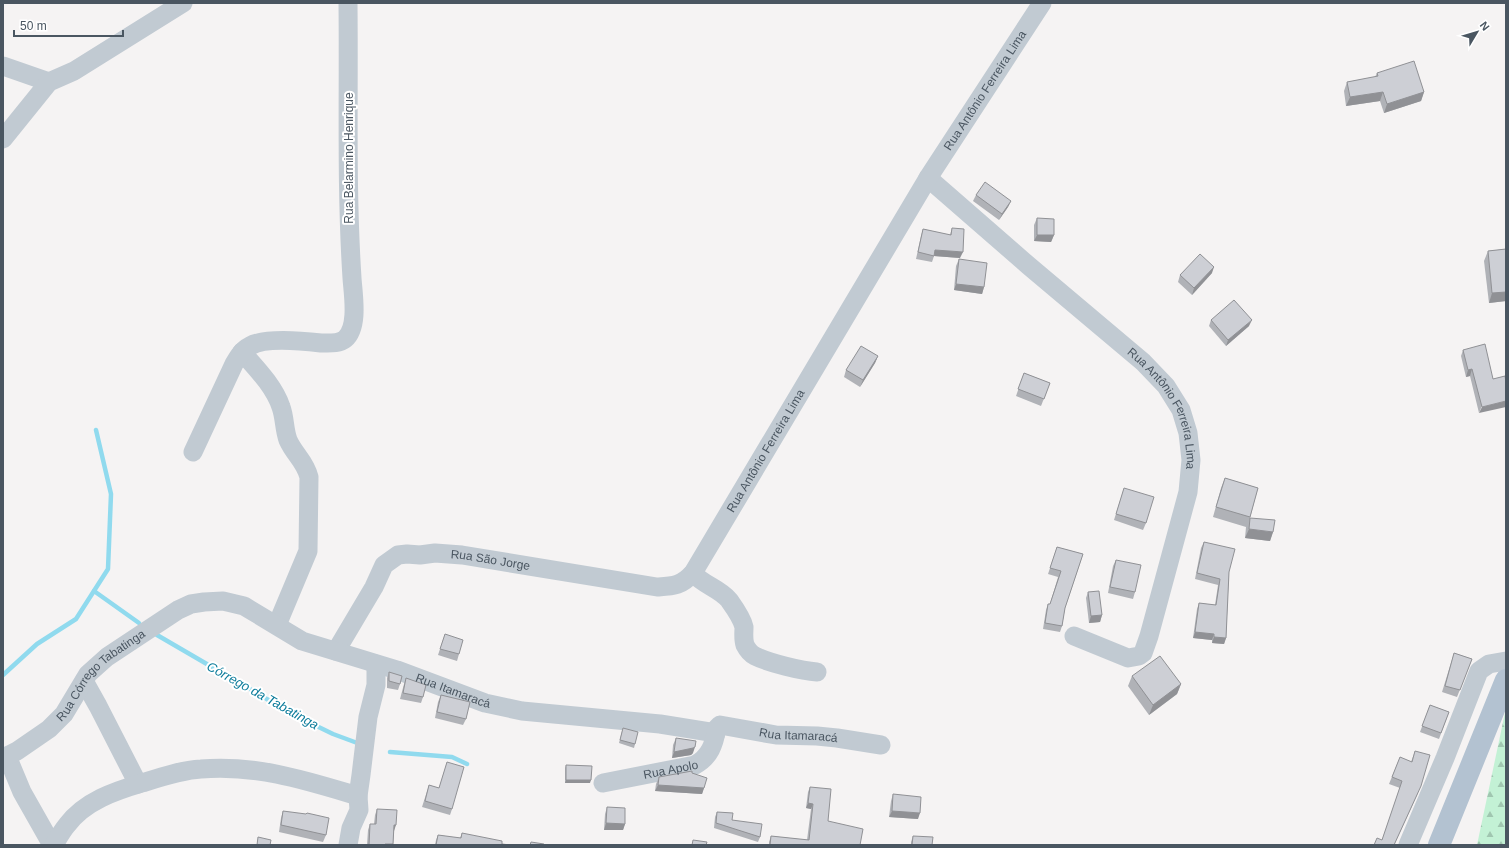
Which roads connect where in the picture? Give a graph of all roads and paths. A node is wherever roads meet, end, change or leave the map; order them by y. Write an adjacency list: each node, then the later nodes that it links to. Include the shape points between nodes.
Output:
1 (183, 3): 5 (street, via 74,71)
2 (348, 3): 8 (street, Rua Belarmino Henrique, via 349,232 354,313 351,330 342,341 260,342)
3 (1042, 3): 7 (street, Rua Antônio Ferreira Lima)
4 (3, 66): 5 (street)
5 (49, 82): 6 (street)
6 (3, 139)
7 (928, 178): 10 (street, Rua Antônio Ferreira Lima); 13 (street, Rua Antônio Ferreira Lima, via 1143,362 1166,386 1180,410 1188,433 1191,460 1188,492 1143,653 1128,658)
8 (242, 352): 9 (street); 12 (street, via 267,381 280,404 285,431 307,468 309,477 308,551)
9 (193, 452)
10 (693, 573): 14 (street, Rua São Jorge, via 675,586 657,587 462,555 398,555 384,565 374,587); 17 (street, via 700,580 719,590 730,602 742,620 744,642 751,653 765,660)
11 (204, 602): 12 (street, Rua Itamaracá, via 223,601 244,606); 18 (street, Rua Córrego Tabatinga, via 178,610 95,666)
12 (277, 625): 14 (street, Rua Itamaracá, via 302,641)
13 (1074, 636)
14 (336, 650): 16 (street, Rua Itamaracá)
15 (1506, 661): 28 (street, via 1489,664 1479,671 1446,758)
16 (376, 664): 20 (street, Rua Itamaracá, via 485,703 522,711); 25 (street, via 376,685 368,717)
17 (817, 672)
18 (84, 681): 22 (street, Rua Córrego Tabatinga, via 64,714 49,729 23,748); 24 (street)
19 (1504, 691): 29 (main road)
20 (717, 731): 21 (street, Rua Itamaracá, via 720,725 723,725 776,735 818,736); 23 (street, Rua Apolo, via 709,754 703,761)
21 (881, 746)
22 (5, 757): 26 (street)
23 (603, 783)
24 (138, 784): 25 (street, via 199,769 248,769 301,779); 26 (street, via 112,793 84,808 67,824)
25 (358, 796): 27 (street, via 359,810 351,828)
26 (53, 845)
27 (348, 845)
28 (1408, 845)
29 (1439, 845)

